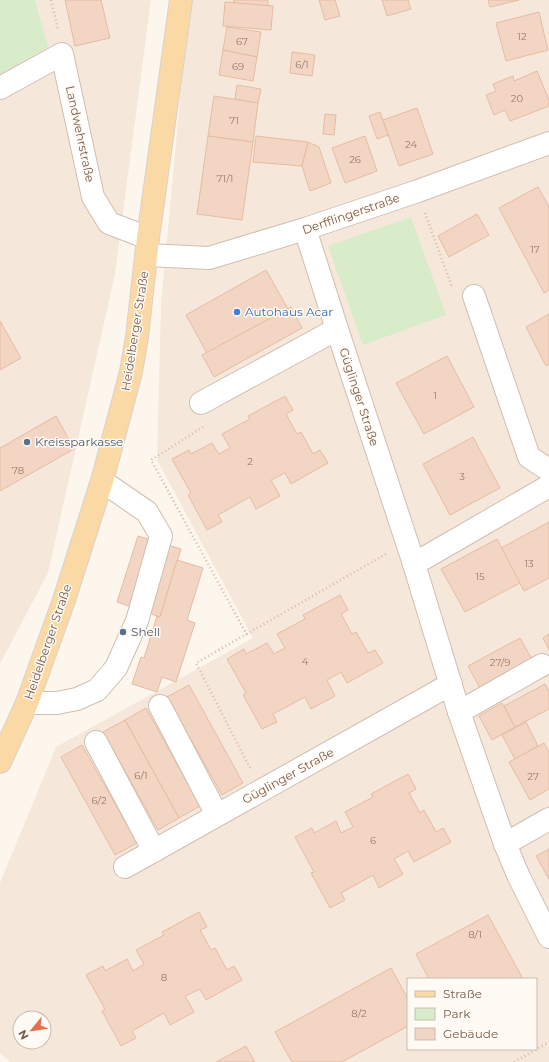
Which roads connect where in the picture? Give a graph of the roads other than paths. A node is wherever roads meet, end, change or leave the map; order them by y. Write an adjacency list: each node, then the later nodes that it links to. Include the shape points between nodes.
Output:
1 (181, 0): 5 (main road, Heidelberger Straße)
2 (0, 88): 5 (street, Landwehrstraße, via 62,54 93,197 109,223)
3 (549, 143): 4 (street, Derfflingerstraße)
4 (305, 229): 5 (street, Derfflingerstraße, via 209,258); 7 (street, Güglinger Straße)
5 (148, 246): 10 (main road, Heidelberger Straße, via 131,372)
6 (474, 296): 9 (street, via 529,457)
7 (337, 328): 8 (street); 12 (street, Güglinger Straße)
8 (201, 403)
9 (549, 470)
10 (102, 481): 15 (main road, Heidelberger Straße, via 64,600); 15 (street, via 147,512 161,536 137,621 116,668 97,690 77,699 57,703)
11 (549, 486): 12 (street)
12 (414, 564): 14 (street, Güglinger Straße)
13 (542, 665): 17 (street)
14 (451, 684): 17 (street, Güglinger Straße); 20 (street, Güglinger Straße)
15 (27, 703): 19 (main road, Heidelberger Straße)
16 (160, 706): 20 (street)
17 (459, 712): 22 (street, Güglinger Straße)
18 (96, 742): 23 (street)
19 (0, 762)
20 (217, 815): 23 (street, Güglinger Straße)
21 (549, 819): 22 (street)
22 (505, 844): 25 (street, Güglinger Straße)
23 (154, 851): 24 (street, Güglinger Straße)
24 (125, 867)
25 (549, 937)

